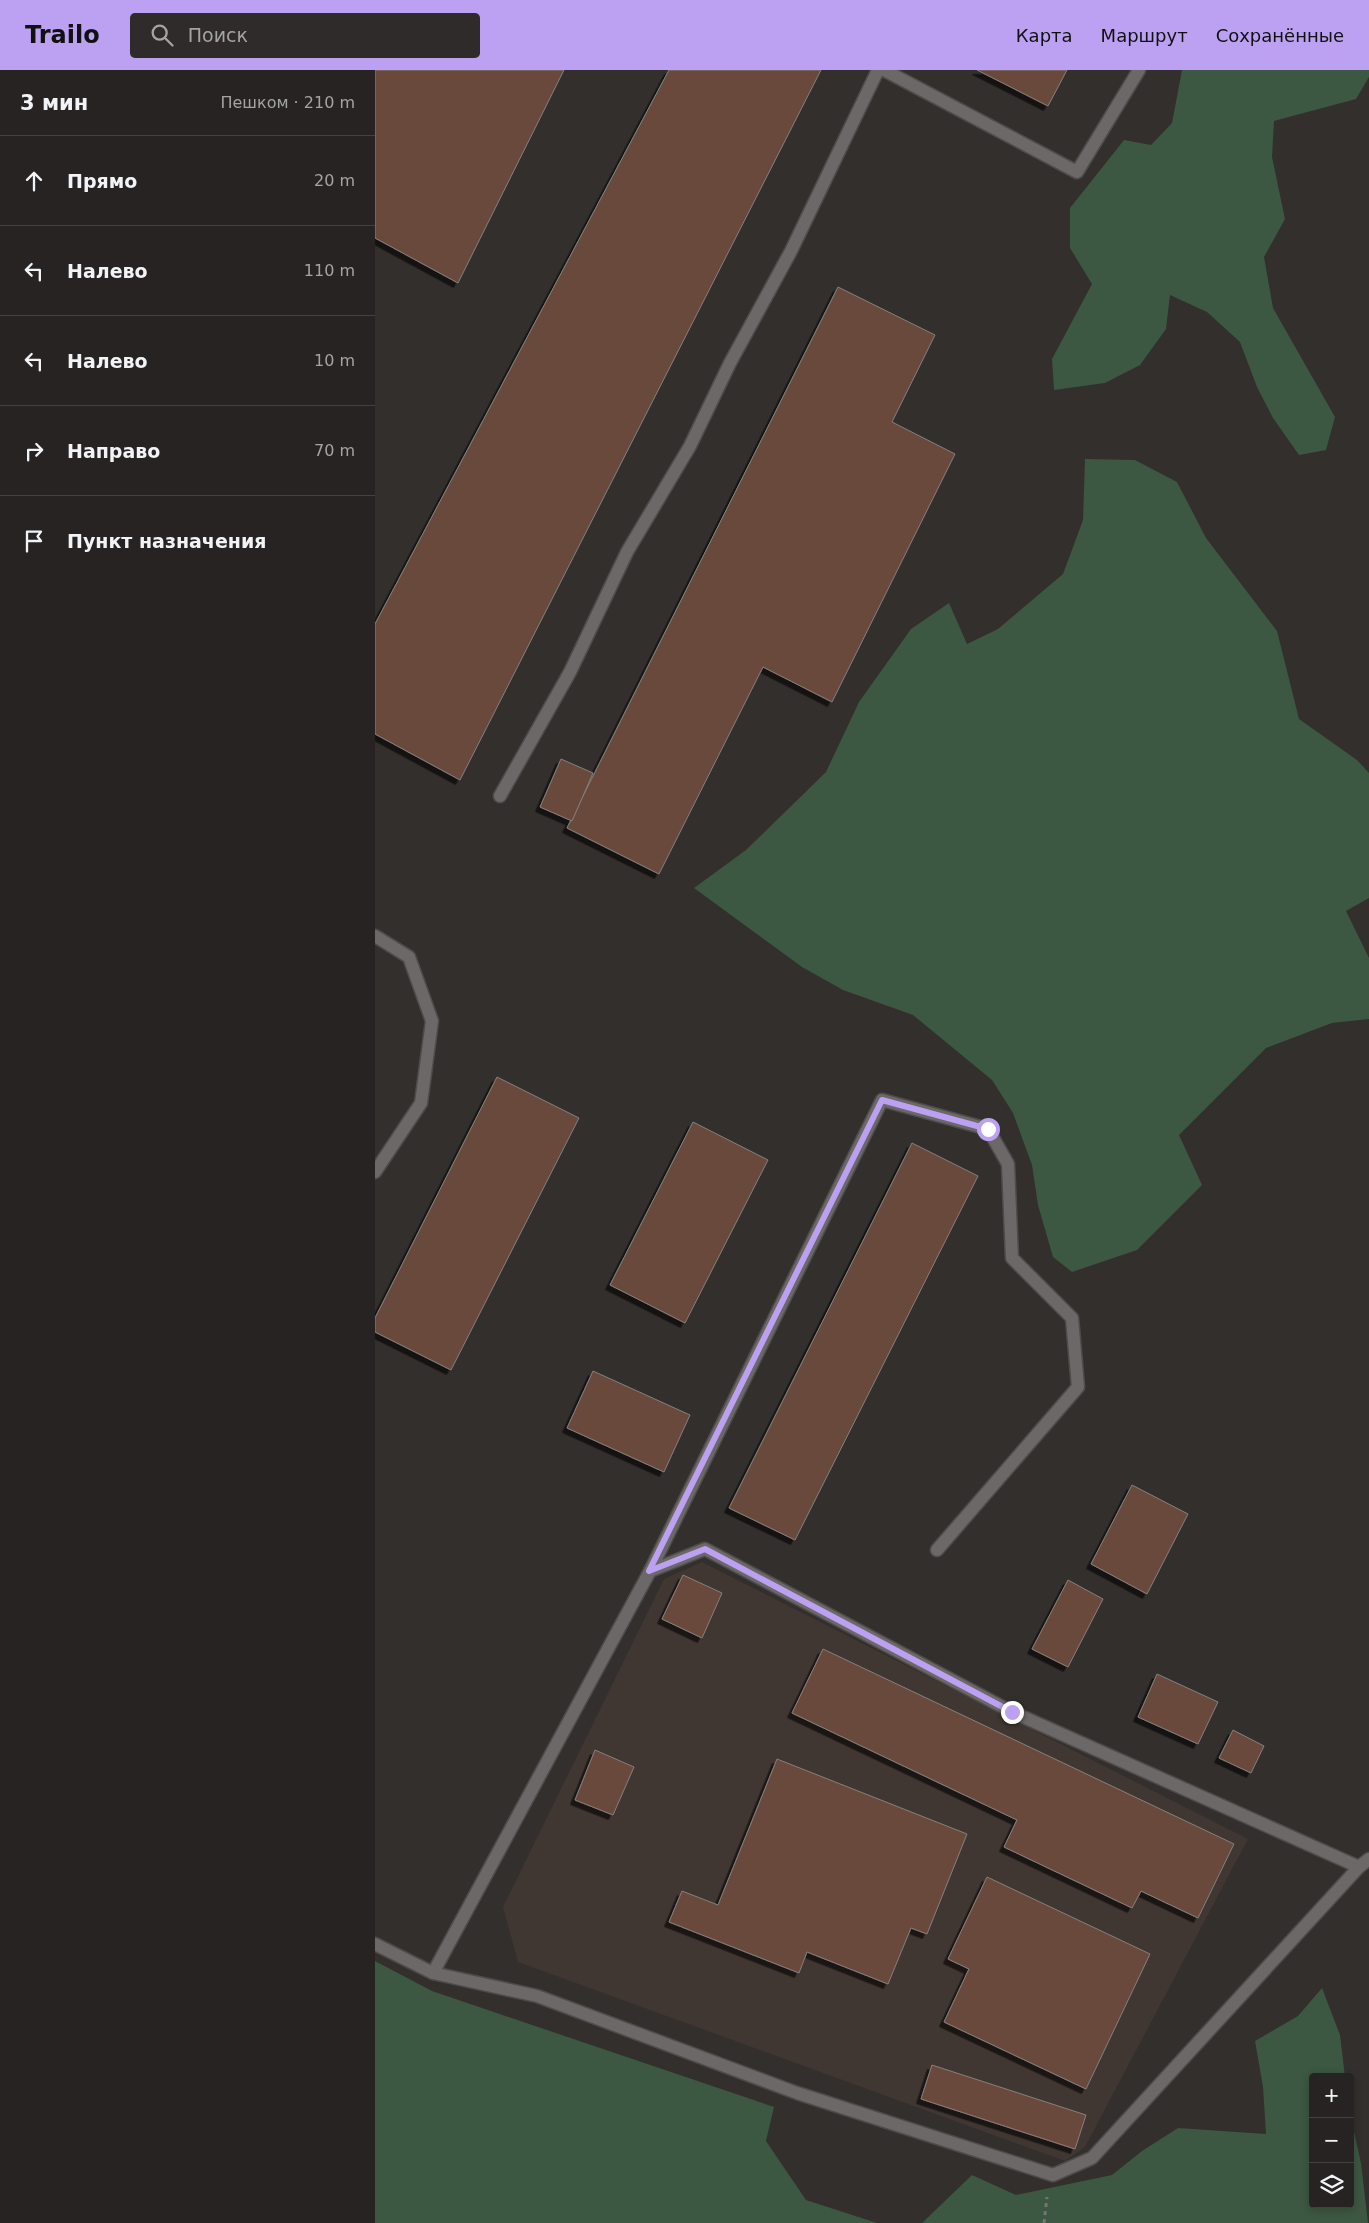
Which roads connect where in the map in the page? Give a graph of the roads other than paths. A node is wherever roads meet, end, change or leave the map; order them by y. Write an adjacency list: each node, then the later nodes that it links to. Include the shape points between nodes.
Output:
1 (878, 70): 4 (street, via 791,251 730,363 690,446 627,552 570,672)
2 (884, 70): 3 (street, via 1077,172)
3 (1139, 70)
4 (501, 796)
5 (375, 936): 6 (street, via 409,957 432,1021 421,1103)
6 (375, 1172)
7 (937, 1550): 8 (street, via 1078,1387 1072,1318 1012,1258 1008,1164 988,1129 882,1100)
8 (649, 1571): 9 (street, via 705,1549 1012,1712); 11 (street)
9 (1364, 1863): 11 (street, via 1092,2158 1053,2175 797,2093 537,1996)
10 (375, 1944): 11 (street)
11 (433, 1973)

